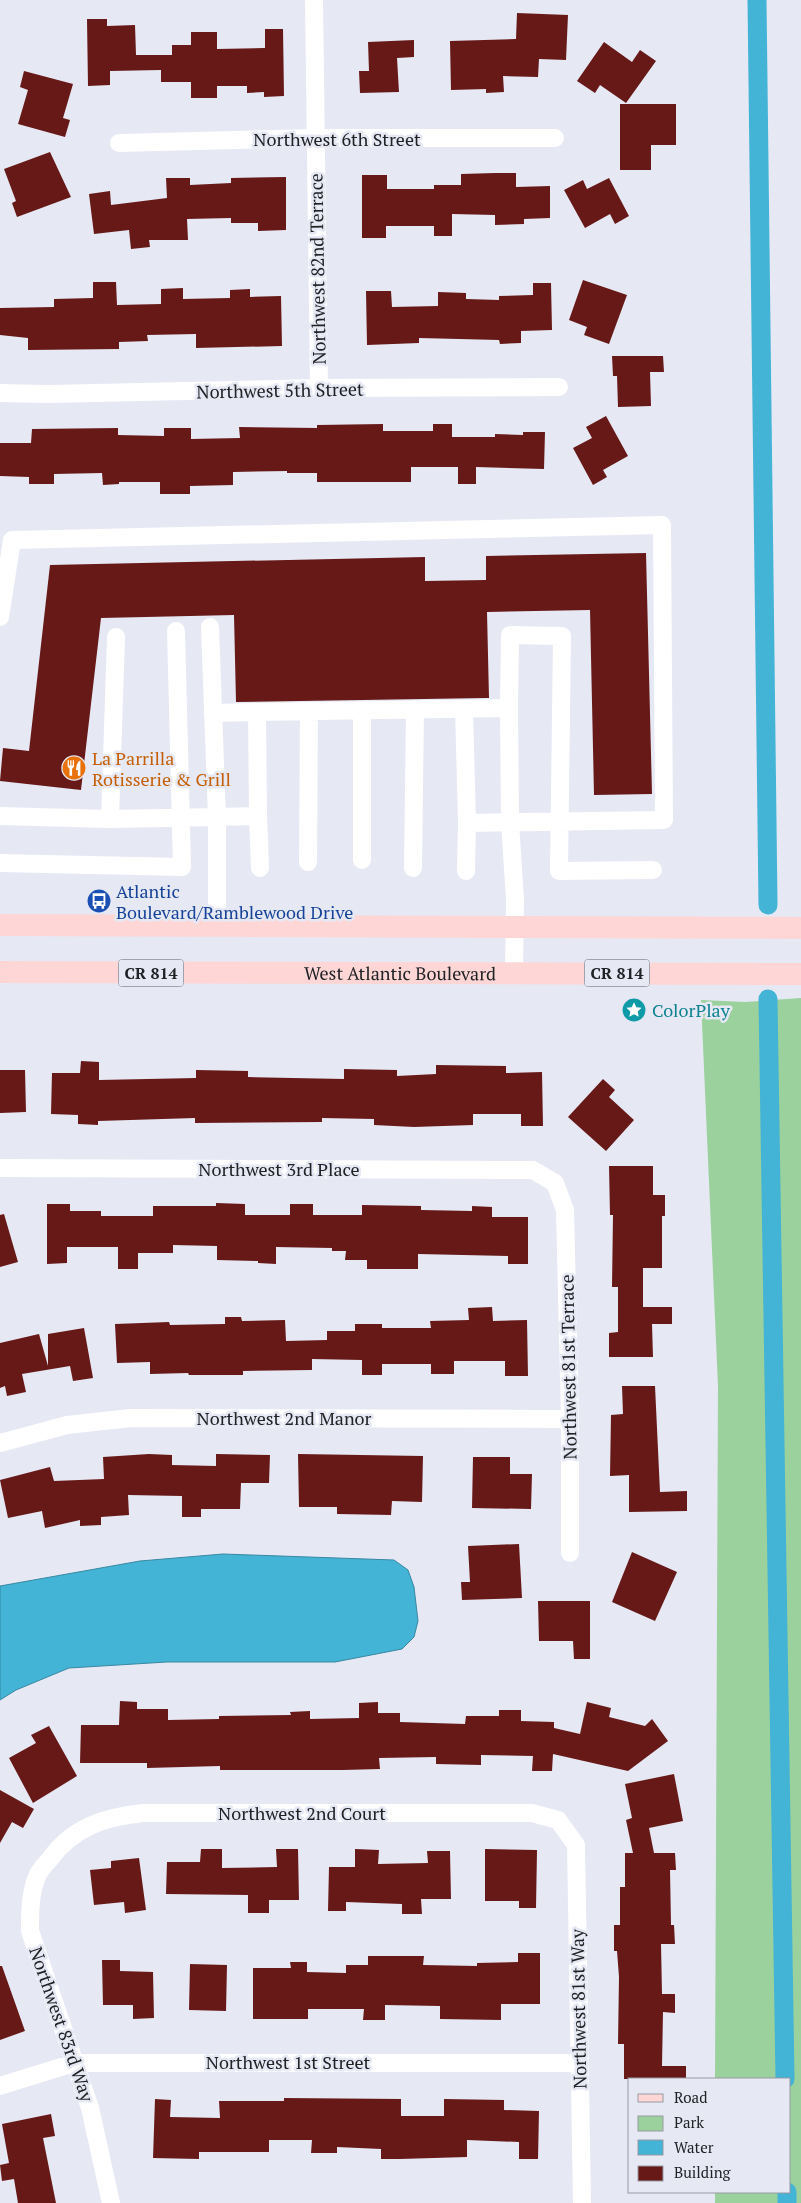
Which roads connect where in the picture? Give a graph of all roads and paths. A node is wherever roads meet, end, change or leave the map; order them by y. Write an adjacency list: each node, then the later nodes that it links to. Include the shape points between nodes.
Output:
1 (314, 0): 2 (street, Northwest 82nd Terrace)
2 (315, 138): 3 (street, Northwest 6th Street); 4 (street, Northwest 6th Street); 6 (street, Northwest 82nd Terrace)
3 (555, 138)
4 (119, 142)
5 (559, 387): 6 (street, Northwest 5th Street)
6 (319, 388): 7 (street, Northwest 5th Street)
7 (0, 393)
8 (0, 617): 24 (street, via 12,540 662,525 664,820)
9 (210, 627): 18 (street)
10 (176, 631): 23 (street)
11 (116, 637): 22 (street)
12 (509, 708): 13 (street); 24 (street, via 510,634 562,636); 25 (street)
13 (464, 709): 14 (street); 26 (street)
14 (415, 710): 15 (street); 31 (street)
15 (362, 711): 17 (street); 27 (street)
16 (257, 712): 17 (street); 18 (street); 20 (street)
17 (309, 712): 28 (street)
18 (213, 713): 21 (street)
19 (0, 816): 22 (street)
20 (258, 816): 21 (street); 30 (street)
21 (217, 817): 23 (street); 35 (street)
22 (110, 819): 23 (street)
23 (181, 819): 29 (street, via 182,867)
24 (561, 820): 25 (street); 32 (street, via 559,871)
25 (510, 822): 26 (street); 36 (street)
26 (467, 823): 33 (street)
27 (362, 860)
28 (308, 862)
29 (0, 863)
30 (260, 868)
31 (413, 868)
32 (653, 870)
33 (466, 872)
34 (0, 925): 35 (main road)
35 (217, 926): 36 (main road)
36 (515, 927): 37 (main road); 39 (street)
37 (801, 928)
38 (0, 972): 39 (main road, West Atlantic Boulevard / CR 814)
39 (514, 974): 40 (main road, West Atlantic Boulevard / CR 814)
40 (801, 974)
41 (0, 1168): 42 (street, Northwest 3rd Place, via 533,1170)
42 (555, 1183): 43 (street, Northwest 81st Terrace, via 566,1210)
43 (570, 1419): 44 (street, Northwest 2nd Manor, via 131,1418 67,1425); 45 (street, Northwest 81st Terrace)
44 (0, 1443)
45 (570, 1553)
46 (558, 1820): 47 (street, Northwest 2nd Court, via 532,1813 143,1813 92,1823); 49 (street, Northwest 81st Way, via 576,1845)
47 (55, 1851): 48 (street, Northwest 83rd Way, via 38,1874 30,1903 30,1931)
48 (74, 2063): 49 (street, Northwest 1st Street); 50 (street, Northwest 1st Street); 51 (street, Northwest 83rd Way, via 90,2108)
49 (579, 2063): 52 (street, Northwest 81st Way)
50 (0, 2086)
51 (110, 2203)
52 (582, 2203)

